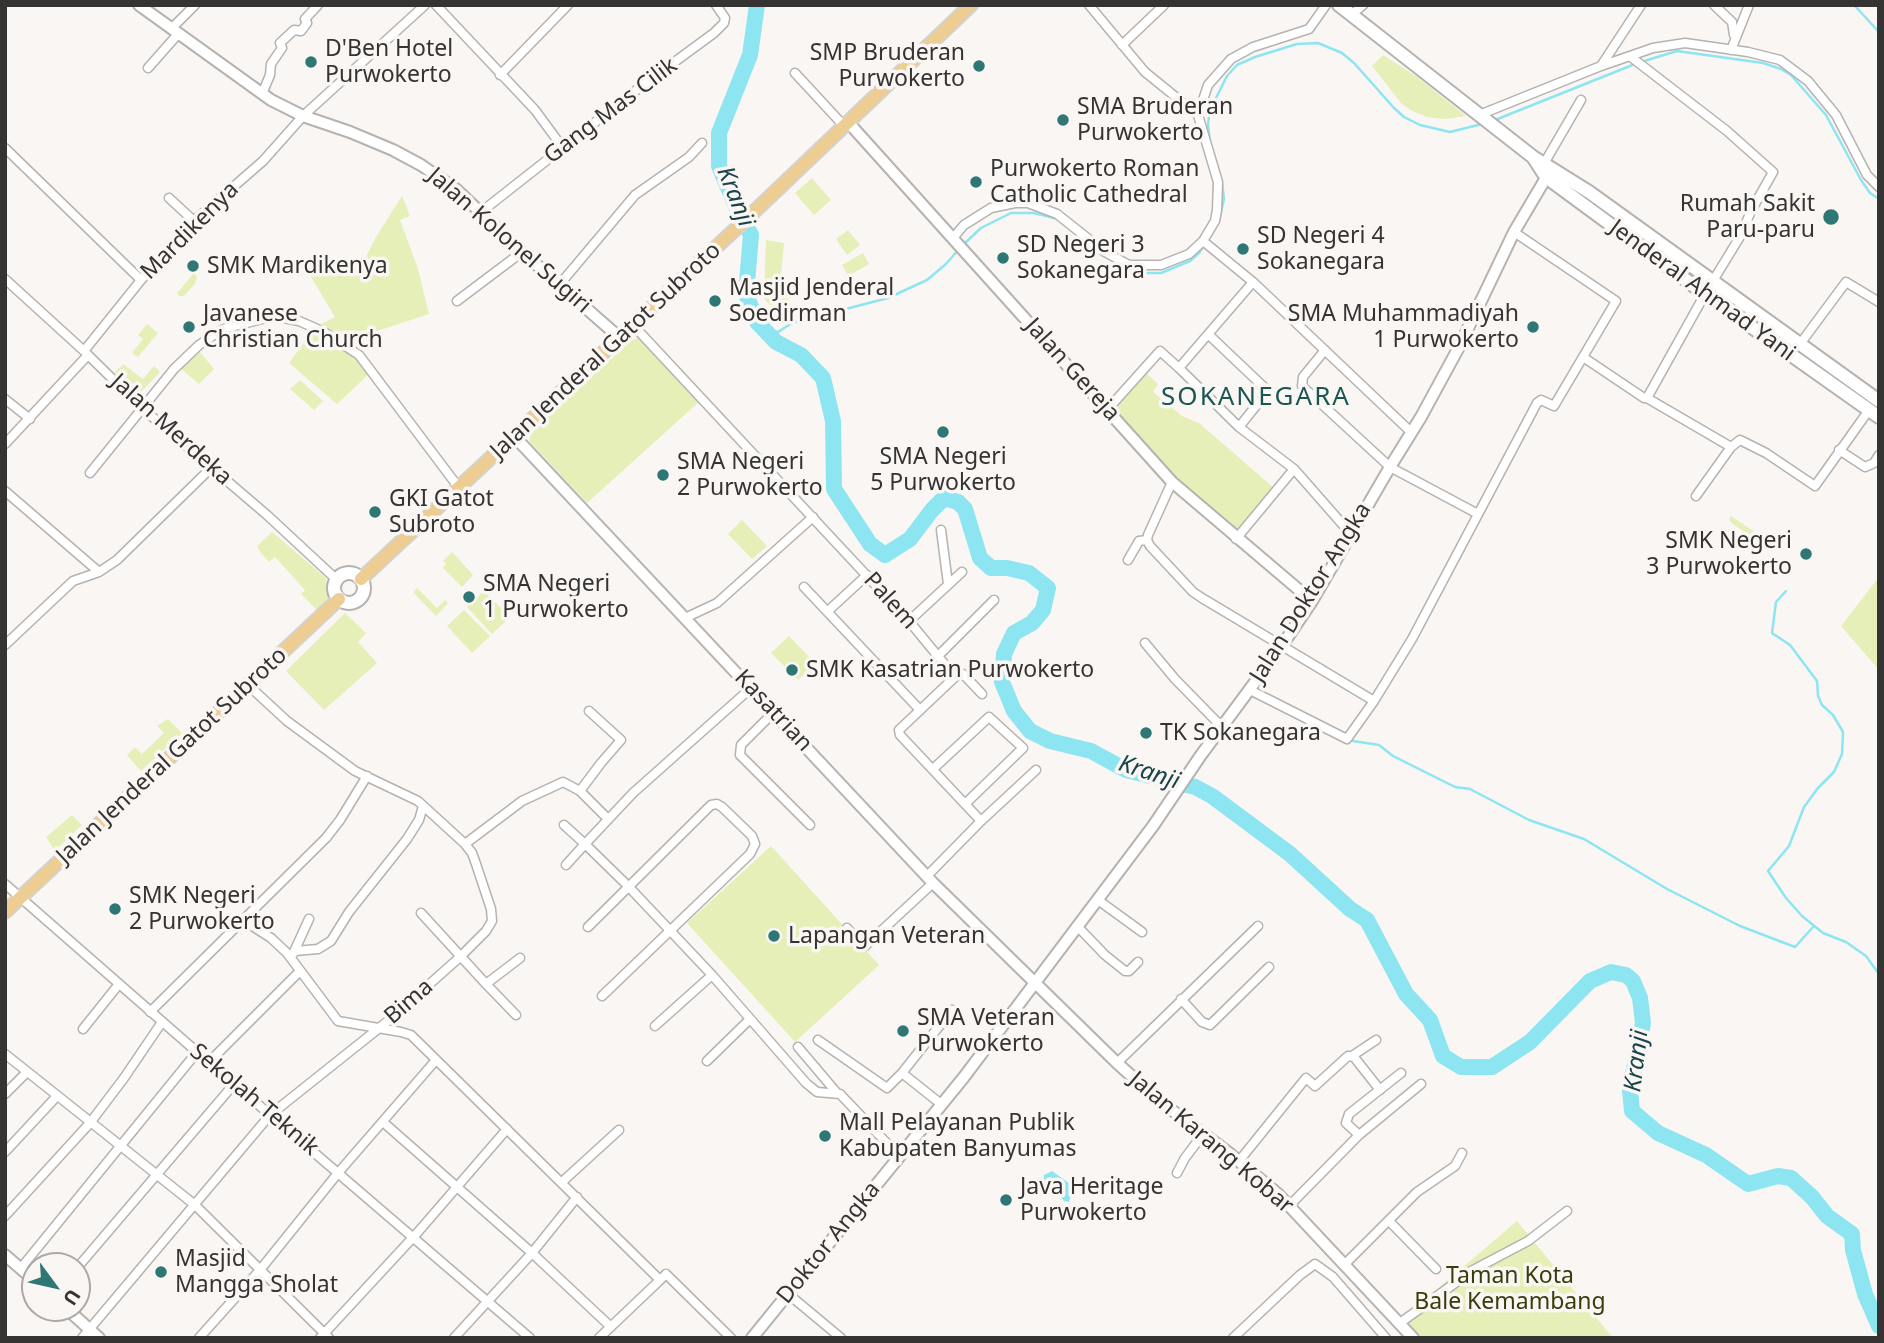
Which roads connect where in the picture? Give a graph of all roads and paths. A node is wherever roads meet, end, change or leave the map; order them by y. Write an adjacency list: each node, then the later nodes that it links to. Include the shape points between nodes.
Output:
1 (139, 5): 18 (street, Jalan Kolonel Sugiri)
2 (195, 5): 18 (street)
3 (318, 5): 27 (street, via 301,31 294,30 281,43)
4 (436, 5): 26 (street)
5 (568, 5): 26 (street)
6 (716, 5): 35 (street, Gang Mas Cilik, via 725,18 719,28)
7 (971, 5): 32 (main road, Jalan Jenderal Gatot Subroto)
8 (1089, 5): 20 (street)
9 (1164, 5): 20 (street)
10 (1326, 5): 29 (street, via 1309,29 1266,41 1231,59 1208,85)
11 (1339, 5): 17 (main road, Jenderal Ahmad Yani)
12 (1363, 5): 17 (street)
13 (1641, 5): 23 (street)
14 (1714, 5): 19 (street, via 1732,22)
15 (1749, 5): 19 (street)
16 (423, 7): 30 (street)
17 (1350, 16): 31 (main road, Jenderal Ahmad Yani)
18 (174, 32): 24 (street); 27 (street, Jalan Kolonel Sugiri)
19 (1734, 37): 21 (street)
20 (1122, 45): 29 (street, via 1145,72)
21 (1731, 50): 22 (street, via 1685,43 1653,48); 37 (street, via 1780,60 1808,81 1836,115 1867,175)
22 (1634, 60): 23 (street); 48 (street, via 1773,172)
23 (1601, 66): 31 (street)
24 (148, 68)
25 (796, 74): 32 (street)
26 (500, 75): 35 (street)
27 (262, 94): 30 (street, Jalan Kolonel Sugiri)
28 (1581, 100): 36 (street)
29 (1198, 115): 43 (street, via 1219,195)
30 (303, 116): 39 (street, Jalan Kolonel Sugiri, via 412,160); 40 (street, Mardikenya, via 262,161)
31 (1480, 116): 36 (main road, Jenderal Ahmad Yani)
32 (846, 124): 42 (street, Jalan Gereja); 53 (main road, Jalan Jenderal Gatot Subroto)
33 (702, 143): 49 (street, via 635,195)
34 (5, 148): 46 (street)
35 (563, 148): 39 (street, Gang Mas Cilik)
36 (1543, 167): 41 (street, Jalan Doktor Angka); 48 (main road, Jenderal Ahmad Yani); 50 (main road, Jenderal Ahmad Yani)
37 (1879, 187)
38 (169, 198): 40 (street)
39 (481, 212): 44 (street, Jalan Kolonel Sugiri)
40 (194, 221): 46 (street, Mardikenya)
41 (1514, 232): 59 (street, via 1615,300); 70 (street, Jalan Doktor Angka, via 1460,347)
42 (954, 240): 43 (street, via 980,213 1000,204 1028,203 1057,214 1129,265 1168,263); 67 (street, Jalan Gereja)
43 (1207, 244): 47 (street)
44 (522, 252): 49 (street, Jalan Kolonel Sugiri); 51 (street)
45 (5, 279): 58 (street, Jalan Merdeka)
46 (141, 280): 58 (street, Mardikenya)
47 (1254, 282): 54 (street); 57 (street)
48 (1713, 283): 50 (street); 56 (main road, Jenderal Ahmad Yani)
49 (560, 284): 55 (street, Jalan Kolonel Sugiri)
50 (1705, 294): 62 (main road, Jenderal Ahmad Yani); 64 (street)
51 (457, 301)
52 (1879, 302): 56 (street, via 1846,282)
53 (633, 325): 55 (main road, Jalan Jenderal Gatot Subroto); 85 (street, Palem)
54 (1209, 335): 61 (street); 69 (street, via 1268,391)
55 (620, 338): 71 (main road, Jalan Jenderal Gatot Subroto)
56 (1800, 344): 60 (main road, Jenderal Ahmad Yani)
57 (1325, 350): 70 (street); 77 (street, via 1303,377 1302,386)
58 (86, 353): 65 (street, Jalan Merdeka); 68 (street, Mardikenya)
59 (1583, 357): 64 (street); 84 (street, via 1554,406 1538,400)
60 (1820, 359): 62 (street); 66 (main road, Jenderal Ahmad Yani)
61 (1179, 368): 67 (street, via 1160,351); 69 (street)
62 (1812, 370): 66 (main road, Jenderal Ahmad Yani)
63 (5, 398): 68 (street)
64 (1647, 398): 73 (street)
65 (143, 409): 76 (street, Jalan Merdeka); 79 (street); 81 (street, via 174,369 223,329 274,316 299,321 359,355)
66 (1875, 409): 74 (street)
67 (1107, 410): 80 (street, Jalan Gereja)
68 (30, 419): 72 (street, Mardikenya)
69 (1239, 427): 78 (street)
70 (1412, 433): 77 (street, Jalan Doktor Angka)
71 (514, 436): 81 (main road, Jalan Jenderal Gatot Subroto); 102 (street, Kasatrian)
72 (5, 444)
73 (1731, 447): 74 (street, via 1740,440 1815,486); 83 (street)
74 (1839, 450): 75 (street, via 1865,467)
75 (1879, 456)
76 (212, 467): 91 (street); 95 (street, Jalan Merdeka)
77 (1390, 467): 84 (street); 87 (street, Jalan Doktor Angka)
78 (1294, 469): 87 (street); 88 (street)
79 (90, 473)
80 (1171, 482): 88 (street, Jalan Gereja); 89 (street)
81 (459, 488): 94 (main road, Jalan Jenderal Gatot Subroto)
82 (5, 491): 91 (street)
83 (1696, 496)
84 (1478, 513): 113 (street)
85 (813, 517): 93 (street, Palem); 102 (street, via 717,603)
86 (941, 530): 96 (street)
87 (1351, 534): 100 (street, Jalan Doktor Angka)
88 (1236, 539): 100 (street, Jalan Gereja)
89 (1147, 540): 90 (street, via 1139,541); 106 (street, via 1193,592)
90 (1128, 560)
91 (99, 572): 105 (street, via 73,581)
92 (962, 572): 96 (street)
93 (867, 576): 101 (street); 103 (street, Palem)
94 (361, 579): 95 (main road, via 346,574); 98 (main road, via 364,590 359,599 350,603)
95 (337, 580): 98 (main road, via 334,588)
96 (948, 584): 103 (street)
97 (804, 587): 101 (street)
98 (339, 599): 109 (main road, Jalan Jenderal Gatot Subroto)
99 (994, 600): 107 (street)
100 (1312, 601): 106 (street, Jalan Doktor Angka)
101 (828, 611): 114 (street)
102 (685, 618): 110 (street, Kasatrian)
103 (909, 621): 107 (street, Palem)
104 (1145, 643): 117 (street)
105 (5, 645)
106 (1281, 647): 111 (street, Jalan Doktor Angka); 113 (street)
107 (937, 656): 108 (street, Palem)
108 (955, 677): 112 (street, Palem, via 963,674); 114 (street)
109 (248, 685): 120 (street, Bima, via 287,721); 134 (main road, Jalan Jenderal Gatot Subroto)
110 (751, 688): 116 (street, Kasatrian); 124 (street)
111 (1250, 690): 113 (street, via 1347,739); 117 (street, Jalan Doktor Angka)
112 (982, 694)
113 (1374, 701)
114 (920, 710): 118 (street, via 898,732)
115 (589, 711): 121 (street, via 621,740)
116 (774, 712): 127 (street, via 741,745 740,755); 131 (street, Kasatrian)
117 (1222, 727): 135 (street, Jalan Doktor Angka)
118 (933, 769): 122 (street); 122 (street, via 989,717 1023,748)
119 (1036, 770): 125 (street)
120 (367, 776): 123 (street, Bima); 139 (street, via 326,838)
121 (580, 791): 124 (street); 128 (street, via 569,783 554,784 522,801)
122 (965, 804): 125 (street)
123 (424, 806): 128 (street, Bima); 146 (street, via 407,839 331,941)
124 (608, 819): 129 (street)
125 (981, 821): 131 (street)
126 (564, 825): 129 (street)
127 (810, 825)
128 (465, 844): 147 (street, Bima, via 476,864 492,921)
129 (585, 844): 130 (street); 133 (street)
130 (566, 865)
131 (930, 879): 143 (street, via 866,946); 153 (street, Kasatrian)
132 (5, 884): 134 (street, Sekolah Teknik)
133 (628, 886): 142 (street); 144 (street); 144 (street, via 715,803 752,836 755,844 750,854)
134 (22, 897): 136 (main road, Jalan Jenderal Gatot Subroto); 154 (street, Sekolah Teknik)
135 (1098, 900): 140 (street, Jalan Doktor Angka); 145 (street)
136 (5, 912)
137 (421, 913): 147 (street)
138 (309, 919): 146 (street)
139 (243, 920): 146 (street); 159 (street)
140 (1077, 926): 149 (street, via 1125,971); 153 (street, Jalan Doktor Angka)
141 (1258, 926): 157 (street)
142 (588, 927)
143 (846, 928)
144 (668, 930): 152 (street); 156 (street)
145 (1142, 932)
146 (293, 955): 151 (street)
147 (460, 957): 155 (street); 165 (street, Bima)
148 (520, 958): 155 (street)
149 (1138, 962)
150 (1269, 967): 157 (street, via 1210,1025)
151 (300, 971): 165 (street, via 338,1021); 174 (street)
152 (712, 975): 161 (street); 163 (street)
153 (1034, 982): 175 (street, Jalan Karang Kobar); 185 (street, Doktor Angka)
154 (119, 984): 159 (street, Sekolah Teknik); 164 (street)
155 (486, 984): 160 (street)
156 (602, 996)
157 (1181, 999): 175 (street)
158 (952, 1010): 177 (street)
159 (150, 1012): 162 (street, Sekolah Teknik)
160 (516, 1015)
161 (749, 1020): 173 (street); 182 (street, via 813,1090)
162 (162, 1022): 169 (street, Sekolah Teknik); 188 (street)
163 (655, 1026)
164 (83, 1029)
165 (378, 1029): 172 (street, via 411,1035); 186 (street, Bima)
166 (818, 1040): 177 (street, via 881,1086 892,1086)
167 (1376, 1040): 171 (street)
168 (798, 1047): 182 (street)
169 (197, 1052): 174 (street, Sekolah Teknik); 193 (street)
170 (5, 1054): 176 (street)
171 (1352, 1056): 181 (street); 197 (street, via 1315,1086 1306,1078)
172 (436, 1060): 187 (street); 189 (street)
173 (707, 1061)
174 (209, 1062): 179 (street, Sekolah Teknik)
175 (1117, 1063): 191 (street, Jalan Karang Kobar)
176 (27, 1072): 183 (street); 184 (street)
177 (902, 1073): 185 (street)
178 (1401, 1073): 181 (street)
179 (234, 1084): 186 (street, Sekolah Teknik); 200 (street)
180 (1421, 1084): 192 (street)
181 (1380, 1090): 192 (street, via 1346,1119)
182 (836, 1093): 196 (street)
183 (5, 1094)
184 (57, 1096): 188 (street); 194 (street)
185 (942, 1104): 196 (street, Doktor Angka)
186 (270, 1115): 198 (street, Sekolah Teknik); 204 (street, Bima)
187 (383, 1122): 198 (street); 202 (street)
188 (90, 1123): 193 (street); 207 (street)
189 (507, 1129): 201 (street); 202 (street)
190 (619, 1130): 201 (street)
191 (1203, 1134): 197 (street, Jalan Karang Kobar); 199 (street)
192 (1359, 1135): 205 (street)
193 (120, 1146): 200 (street); 210 (street)
194 (5, 1152)
195 (1462, 1153): 208 (street, via 1455,1166 1417,1192)
196 (899, 1156): 219 (street, Doktor Angka)
197 (1239, 1161): 205 (street, Jalan Karang Kobar)
198 (338, 1172): 209 (street, Sekolah Teknik); 216 (street)
199 (1177, 1173)
200 (156, 1174): 204 (street); 211 (street)
201 (562, 1182): 203 (street)
202 (457, 1188): 209 (street); 212 (street)
203 (578, 1197): 212 (street); 218 (street)
204 (195, 1205): 216 (street); 223 (street, Bima)
205 (1289, 1206): 214 (street, Jalan Karang Kobar)
206 (1567, 1210): 221 (street, via 1528,1241 1473,1270)
207 (5, 1216)
208 (1390, 1222): 214 (street); 217 (street)
209 (414, 1236): 220 (street, Sekolah Teknik); 224 (street)
210 (34, 1252)
211 (90, 1252)
212 (532, 1253): 220 (street); 222 (street)
213 (5, 1255): 215 (street)
214 (1344, 1265): 221 (street, Jalan Karang Kobar)
215 (21, 1268)
216 (260, 1269): 224 (street); 227 (street)
217 (1436, 1269)
218 (660, 1280): 222 (street); 231 (street, via 666,1274)
219 (787, 1293): 232 (street, Doktor Angka); 233 (street)
220 (488, 1301): 228 (street); 229 (street, Sekolah Teknik)
221 (1400, 1323): 235 (street, Jalan Karang Kobar)
222 (611, 1327): 230 (street)
223 (86, 1334): 226 (street)
224 (324, 1336)
225 (1384, 1337): 234 (street, via 1333,1277 1315,1264)
226 (99, 1338)
227 (198, 1338)
228 (454, 1338)
229 (530, 1338)
230 (599, 1338)
231 (731, 1338)
232 (752, 1338)
233 (841, 1338)
234 (1233, 1338)
235 (1413, 1338)

